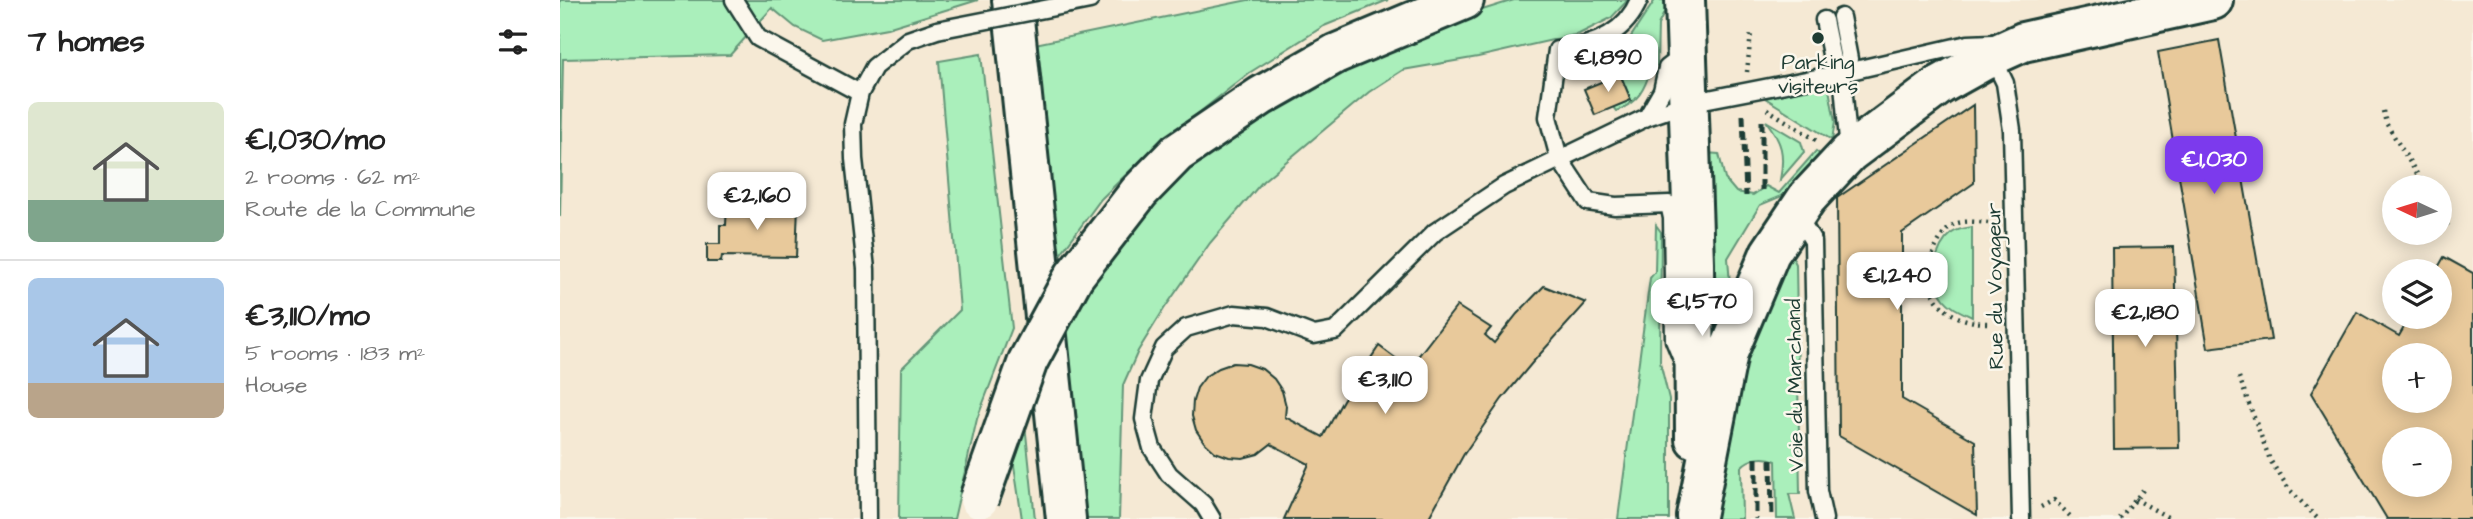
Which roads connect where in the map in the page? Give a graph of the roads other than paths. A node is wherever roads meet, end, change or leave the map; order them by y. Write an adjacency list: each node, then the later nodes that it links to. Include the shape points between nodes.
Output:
1 (734, 0): 13 (lane, via 758,38)
2 (1012, 0): 24 (main road)
3 (1090, 0): 13 (lane, bridge, via 937,30 908,40 874,67)
4 (1464, 0): 20 (main road, bridge, via 1335,54 1261,96 1177,153 1139,192 1074,276 1028,361)
5 (1639, 0): 17 (lane, via 1625,23 1605,37 1580,48 1557,50 1548,117)
6 (1685, 0): 11 (main road)
7 (2213, 0): 10 (main road)
8 (1841, 16): 12 (lane, via 1849,59)
9 (1824, 20): 12 (lane, via 1833,64)
10 (2008, 49): 12 (lane, via 1968,44); 16 (main road, via 1940,85); 22 (lane, Rue du Voyageur, via 2005,83 2012,130)
11 (1686, 53): 14 (main road); 15 (lane, via 1667,68 1662,91)
12 (1842, 73): 14 (lane); 16 (lane)
13 (860, 93): 23 (lane, via 853,124 866,269)
14 (1688, 103): 15 (lane); 19 (main road)
15 (1647, 117): 17 (lane)
16 (1849, 153): 18 (main road)
17 (1559, 159): 19 (lane, via 1588,202 1669,204 1674,340); 25 (lane, via 1503,186 1435,232 1335,331 1314,335 1267,317 1234,314 1186,328 1164,348 1149,381 1144,419 1152,448)
18 (1796, 213): 21 (main road, via 1770,253 1728,353); 26 (lane, Voie du Marchand, via 1813,242 1818,491)
19 (1693, 387): 21 (main road)
20 (977, 509)
21 (1696, 517)
22 (2021, 518)
23 (868, 519)
24 (1066, 519)
25 (1212, 519)
26 (1824, 519)

